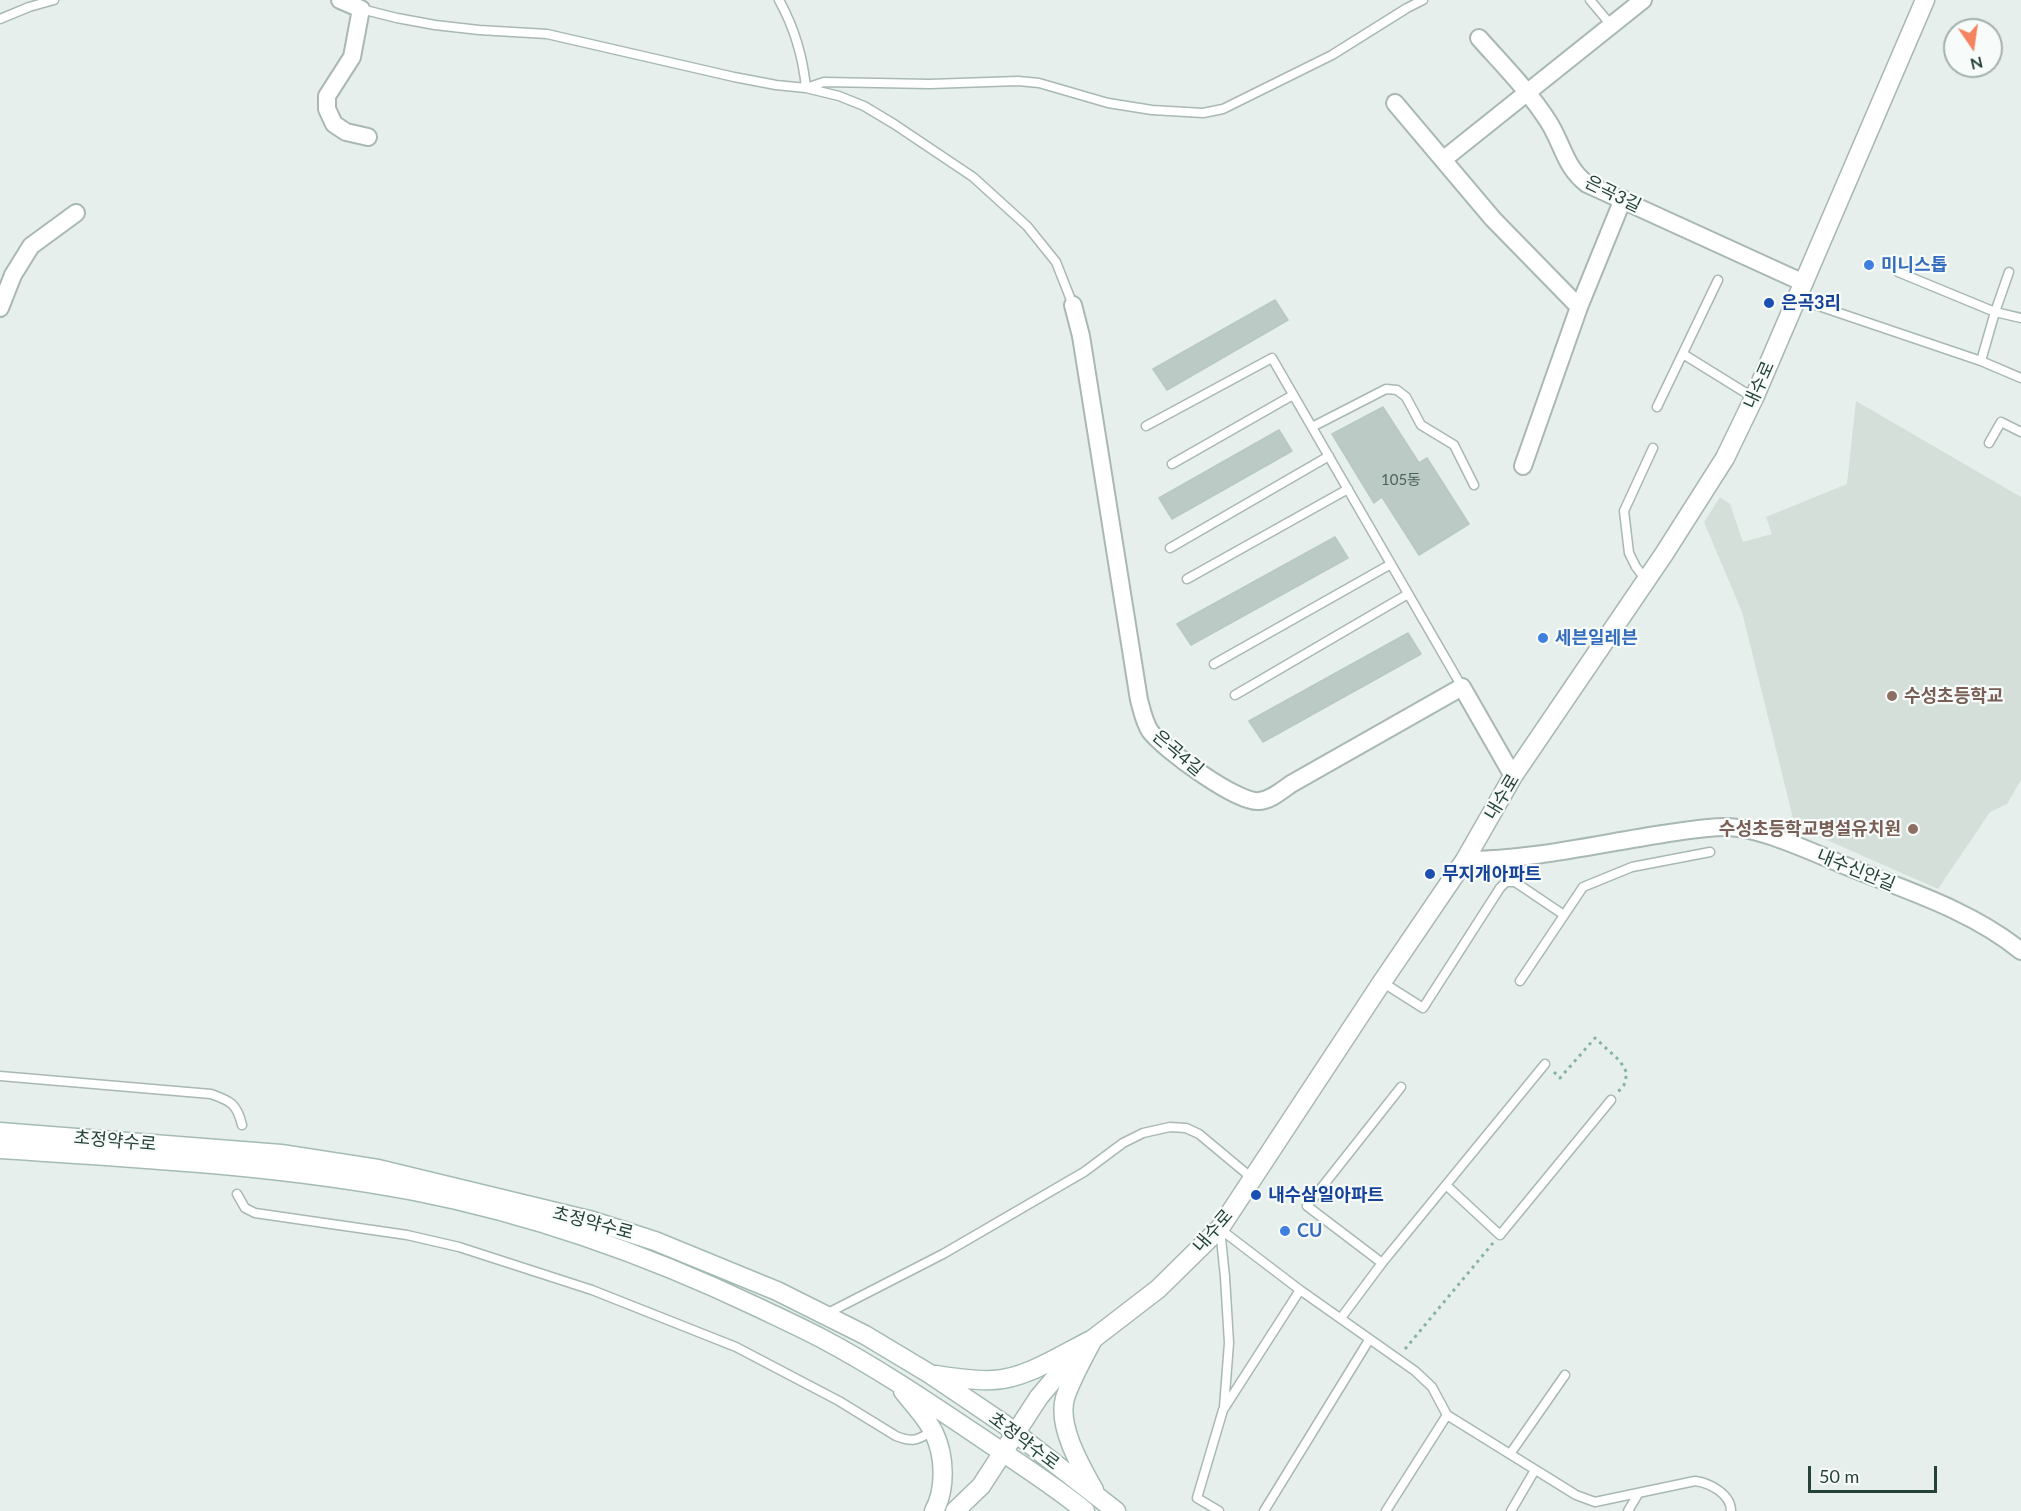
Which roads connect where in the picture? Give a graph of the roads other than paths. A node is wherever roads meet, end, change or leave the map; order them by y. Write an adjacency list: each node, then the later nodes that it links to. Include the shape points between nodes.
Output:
1 (54, 0): 9 (lane)
2 (340, 0): 8 (street)
3 (779, 0): 12 (lane, via 804,65)
4 (1423, 0): 12 (lane, via 1332,55 1223,109 1203,113 1108,103 1039,83 1018,81 824,82)
5 (1590, 0): 10 (lane)
6 (1643, 0): 10 (street)
7 (1925, 0): 22 (main road, 내수로)
8 (361, 9): 12 (lane, via 435,25 547,34 734,77); 15 (street, via 352,57 327,96 327,109 334,124 346,132)
9 (0, 19)
10 (1611, 26): 13 (street)
11 (1479, 38): 13 (street, 은곡3길)
12 (806, 88): 23 (lane, via 864,106 973,177 1043,244 1056,262)
13 (1527, 93): 16 (street); 17 (street, 은곡3길, via 1548,121 1576,175 1587,184)
14 (1395, 103): 16 (street)
15 (368, 137)
16 (1444, 159): 24 (street, via 1492,219)
17 (1623, 199): 22 (street, 은곡3길); 24 (street)
18 (76, 213): 25 (street, via 31,246 13,274)
19 (1898, 272): 26 (lane)
20 (2009, 272): 26 (lane)
21 (1718, 280): 28 (lane)
22 (1801, 291): 29 (lane); 32 (main road, 내수로)
23 (1073, 305): 50 (street, 은곡4길, via 1143,716 1159,740 1230,793 1257,802)
24 (1579, 307): 41 (street)
25 (0, 308)
26 (1995, 312): 27 (lane); 29 (lane)
27 (2021, 318)
28 (1683, 354): 32 (lane); 33 (lane)
29 (1981, 361): 30 (lane)
30 (2021, 378)
31 (1293, 395): 34 (lane, via 1272,358); 35 (lane); 40 (lane)
32 (1754, 398): 47 (main road, 내수로, via 1725,458)
33 (1657, 407)
34 (1146, 426)
35 (1312, 428): 39 (lane); 42 (lane, via 1386,389 1397,390 1406,397 1421,425 1454,445)
36 (2021, 432): 37 (lane, via 2001,422)
37 (1989, 443)
38 (1653, 448): 47 (lane, via 1624,511 1629,553)
39 (1329, 456): 43 (lane); 44 (lane)
40 (1172, 464)
41 (1523, 466)
42 (1474, 485)
43 (1348, 489): 45 (lane); 46 (lane)
44 (1170, 548)
45 (1391, 564): 48 (lane); 49 (lane)
46 (1187, 579)
47 (1646, 580): 52 (main road, 내수로)
48 (1408, 594): 50 (lane); 51 (lane)
49 (1214, 664)
50 (1462, 687): 52 (street)
51 (1235, 695)
52 (1513, 776): 54 (main road, 내수로)
53 (1710, 852): 55 (lane, via 1632,867 1583,887)
54 (1465, 860): 56 (street, 내수신안길, via 1516,858 1729,826 1791,843 1940,904 1991,928); 58 (main road, 내수로)
55 (1564, 915): 57 (lane); 58 (lane, via 1515,882 1506,882 1423,1008)
56 (2021, 951)
57 (1520, 981)
58 (1382, 982): 66 (main road, 내수로)
59 (1545, 1064): 67 (lane)
60 (0, 1076): 63 (lane, via 211,1094 229,1100 239,1112)
61 (1401, 1087): 70 (lane, via 1307,1206)
62 (1611, 1100): 67 (lane, via 1500,1234)
63 (242, 1125)
64 (0, 1132): 72 (main road, 초정약수로, via 281,1154 378,1169 593,1221 656,1241)
65 (0, 1149): 78 (main road, 초정약수로, via 268,1170 356,1181 470,1203 658,1263 819,1337)
66 (1253, 1180): 69 (main road, 내수로); 72 (lane, via 1199,1134 1186,1128 1143,1133 943,1254)
67 (1446, 1185): 70 (lane)
68 (237, 1194): 81 (lane, via 245,1208 255,1213 417,1237 592,1290 736,1347 896,1436 909,1441)
69 (1220, 1228): 71 (lane); 74 (main road, 내수로, via 1158,1289); 79 (lane, via 1230,1343)
70 (1382, 1263): 73 (lane)
71 (1300, 1290): 73 (lane); 79 (lane)
72 (825, 1315): 76 (main road, 초정약수로)
73 (1341, 1318): 75 (lane)
74 (1093, 1339): 76 (main road, via 1029,1371 995,1380); 82 (main road, 내수로, via 1053,1380); 87 (main road, via 1065,1400 1065,1422 1073,1448)
75 (1369, 1340): 80 (lane, via 1415,1371 1431,1387); 93 (lane)
76 (930, 1374): 82 (main road, 초정약수로)
77 (1565, 1375): 84 (lane)
78 (897, 1382): 81 (main road); 83 (main road, 초정약수로)
79 (1223, 1410): 92 (lane, via 1197,1498)
80 (1447, 1415): 84 (lane); 94 (lane)
81 (934, 1431): 88 (main road, via 943,1483)
82 (1016, 1434): 83 (main road, 내수로); 87 (main road, 초정약수로)
83 (1004, 1453): 89 (main road, 내수로, via 981,1486); 90 (main road, 초정약수로)
84 (1510, 1454): 85 (lane)
85 (1535, 1470): 86 (lane, via 1576,1496 1595,1502); 95 (lane)
86 (1638, 1494): 96 (lane); 97 (lane, via 1704,1482 1726,1497)
87 (1098, 1497): 91 (main road, 초정약수로)
88 (933, 1511)
89 (955, 1511)
90 (1085, 1511)
91 (1116, 1511)
92 (1219, 1511)
93 (1264, 1511)
94 (1386, 1511)
95 (1511, 1511)
96 (1628, 1511)
97 (1731, 1511)

